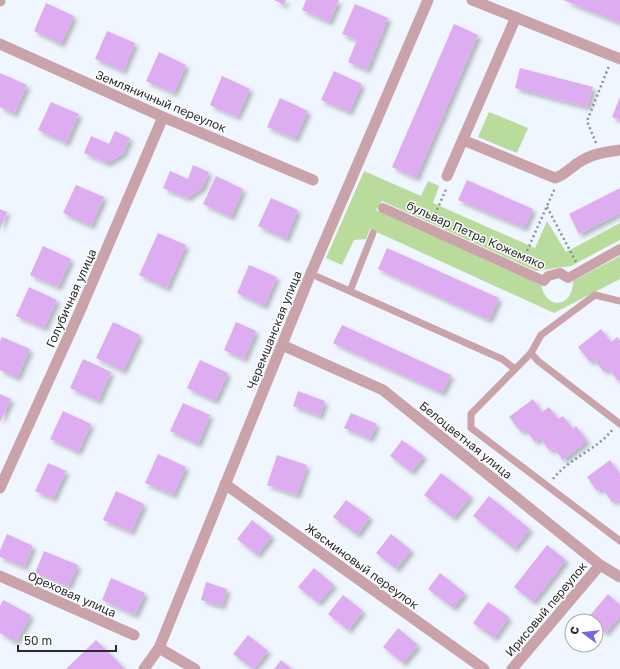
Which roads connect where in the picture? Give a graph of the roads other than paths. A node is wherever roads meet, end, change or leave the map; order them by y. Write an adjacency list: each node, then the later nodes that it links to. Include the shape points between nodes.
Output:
1 (428, 0): 14 (street, Черемшанская улица)
2 (472, 0): 3 (street)
3 (516, 18): 5 (street); 7 (street)
4 (0, 44): 6 (street, Земляничный переулок)
5 (617, 57)
6 (163, 117): 10 (street, Земляничный переулок); 22 (street, Голубичная улица, via 80,311)
7 (462, 140): 8 (street, via 555,178 564,176 578,163 600,152); 9 (street)
8 (620, 150)
9 (446, 176)
10 (313, 180)
11 (383, 208): 13 (street, бульвар Петра Кожемяко, via 544,281 548,276 560,273 568,278)
12 (373, 234): 15 (lane)
13 (620, 249)
14 (315, 275): 15 (lane); 17 (street, Черемшанская улица)
15 (350, 291): 19 (lane, via 502,358)
16 (620, 301): 18 (lane, via 595,295 541,335)
17 (282, 345): 21 (street, Черемшанская улица); 24 (street, Белоцветная улица, via 383,390)
18 (531, 353): 19 (lane); 20 (lane)
19 (515, 369): 23 (lane, via 472,414 471,428)
20 (619, 423)
21 (225, 484): 28 (street, Черемшанская улица); 31 (street, Жасминовый переулок)
22 (0, 488)
23 (620, 541)
24 (600, 565): 26 (street, Белоцветная улица); 32 (street, Ирисовый переулок)
25 (0, 576): 27 (street, Ореховая улица)
26 (620, 577)
27 (134, 635)
28 (159, 648): 29 (street, Черемшанская улица); 30 (street)
29 (144, 669)
30 (195, 669)
31 (484, 669)
32 (512, 669)

